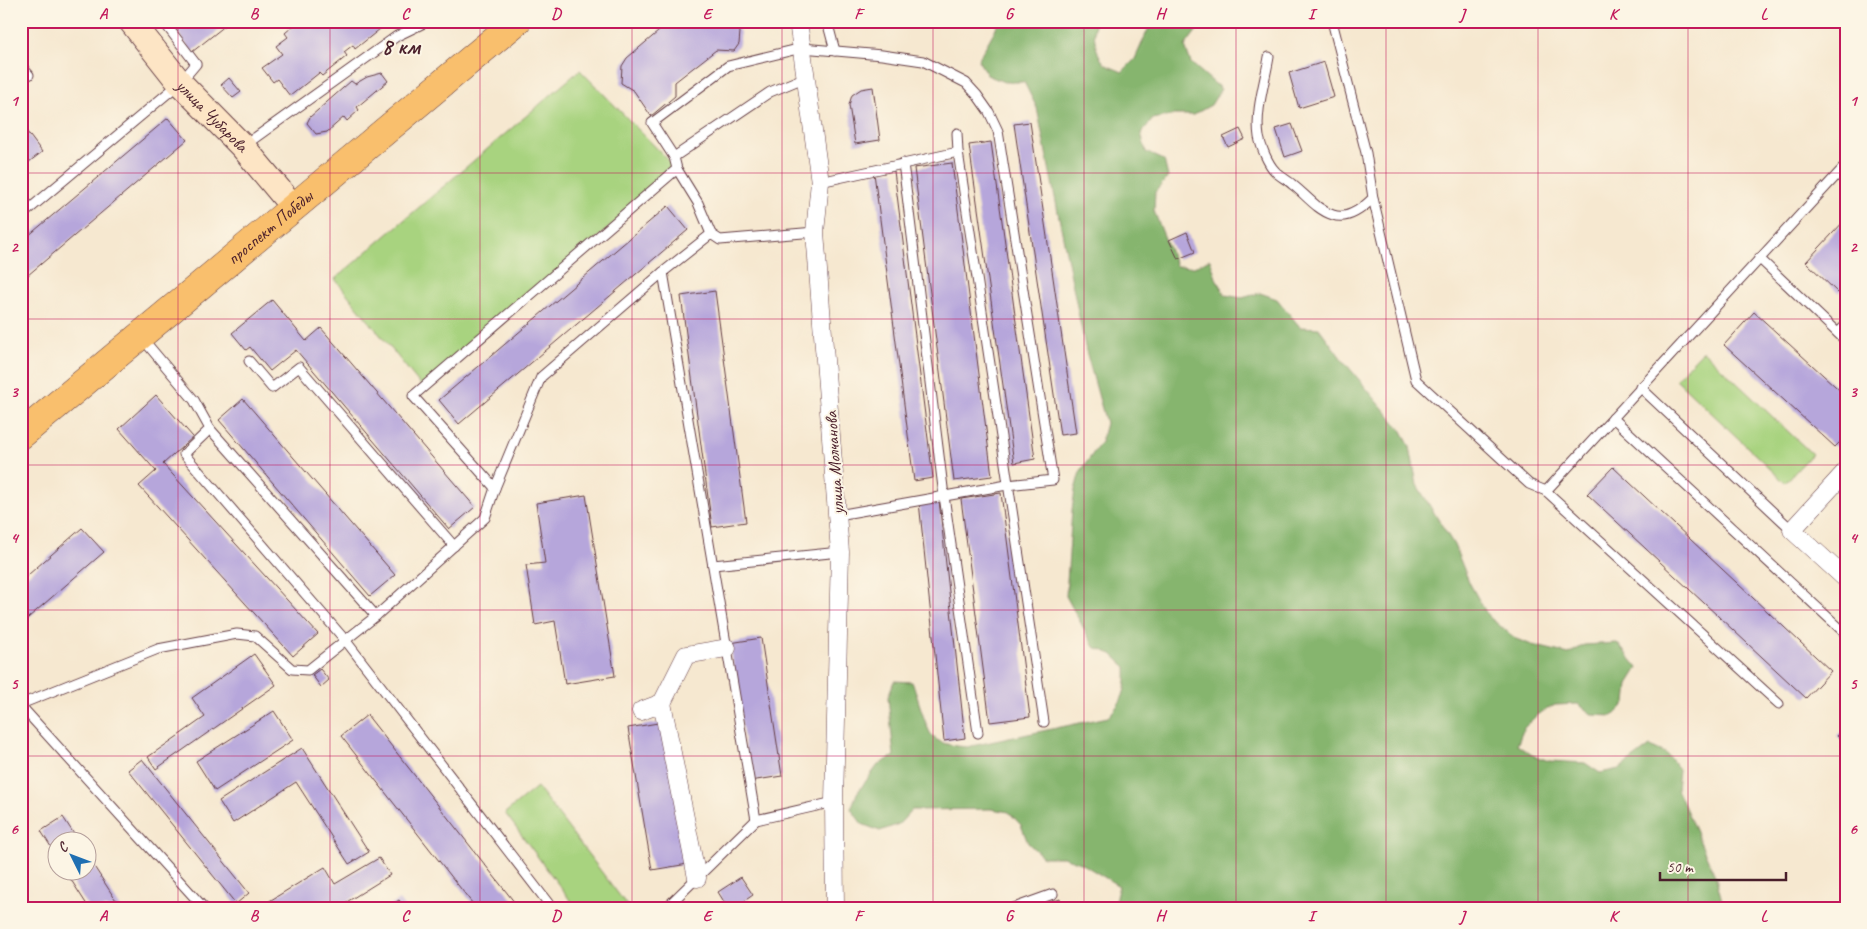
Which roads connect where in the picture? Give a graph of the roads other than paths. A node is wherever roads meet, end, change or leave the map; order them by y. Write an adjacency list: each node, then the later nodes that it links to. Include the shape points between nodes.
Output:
1 (131, 21): 14 (street, улица Чубарова)
2 (163, 21): 14 (lane, via 196,64)
3 (428, 21): 16 (lane, via 397,36)
4 (517, 21): 24 (main road, проспект Победы)
5 (798, 21): 8 (street, улица Молчанова)
6 (827, 21): 9 (lane)
7 (1332, 21): 23 (lane, via 1366,153)
8 (802, 48): 9 (lane); 13 (street, улица Молчанова); 18 (lane, via 728,66 652,122)
9 (834, 51): 40 (lane, via 923,61 956,76 977,95 998,131 1053,480)
10 (1269, 57): 23 (lane, via 1259,128 1262,145 1274,171 1333,216 1357,211)
11 (21, 66): 12 (lane)
12 (29, 75)
13 (806, 77): 18 (lane, via 770,92); 22 (street, улица Молчанова)
14 (180, 83): 16 (street, улица Чубарова); 25 (lane)
15 (957, 133): 17 (lane)
16 (243, 147): 24 (street, улица Чубарова)
17 (958, 152): 19 (lane); 40 (lane)
18 (674, 157): 21 (lane)
19 (903, 164): 22 (lane); 43 (lane)
20 (1846, 165): 28 (lane)
21 (677, 169): 27 (lane, via 698,203); 41 (lane, via 413,396)
22 (820, 182): 26 (street, улица Молчанова)
23 (1373, 198): 42 (lane, via 1416,380 1529,484)
24 (294, 208): 32 (main road, проспект Победы)
25 (21, 216)
26 (815, 232): 27 (lane, via 720,240); 44 (street, улица Молчанова)
27 (711, 234): 29 (lane)
28 (1758, 258): 31 (lane); 35 (lane)
29 (663, 272): 41 (lane, via 541,377); 48 (lane)
30 (1846, 325): 31 (lane)
31 (1838, 333): 33 (lane)
32 (140, 336): 37 (lane, via 194,400); 38 (main road, проспект Победы)
33 (1846, 341)
34 (250, 361): 46 (lane, via 272,388 299,367)
35 (1640, 387): 36 (lane); 45 (lane)
36 (1613, 418): 42 (lane); 51 (lane)
37 (210, 430): 50 (lane); 52 (lane, via 184,454)
38 (21, 435)
39 (1846, 472): 45 (street)
40 (1007, 485): 43 (lane); 58 (lane)
41 (495, 488): 46 (lane, via 485,518)
42 (1546, 491): 55 (lane)
43 (944, 496): 44 (lane); 59 (lane)
44 (838, 515): 47 (street, улица Молчанова)
45 (1792, 530): 49 (street)
46 (454, 546): 50 (lane)
47 (840, 552): 48 (lane); 60 (street, улица Молчанова)
48 (713, 565): 53 (lane)
49 (1846, 579)
50 (376, 616): 52 (lane)
51 (1846, 634)
52 (346, 641): 56 (lane, via 308,670 292,669 254,636 236,634 158,648); 65 (lane)
53 (727, 648): 54 (street, via 686,655); 61 (lane)
54 (662, 703): 57 (street); 62 (street)
55 (1779, 704)
56 (21, 705): 64 (lane)
57 (641, 711)
58 (1044, 722)
59 (978, 733)
60 (834, 802): 61 (lane); 67 (street, улица Молчанова)
61 (756, 820): 62 (lane)
62 (697, 878): 66 (lane)
63 (1053, 894): 68 (lane)
64 (204, 908)
65 (552, 908)
66 (666, 908)
67 (835, 908)
68 (1014, 908)

